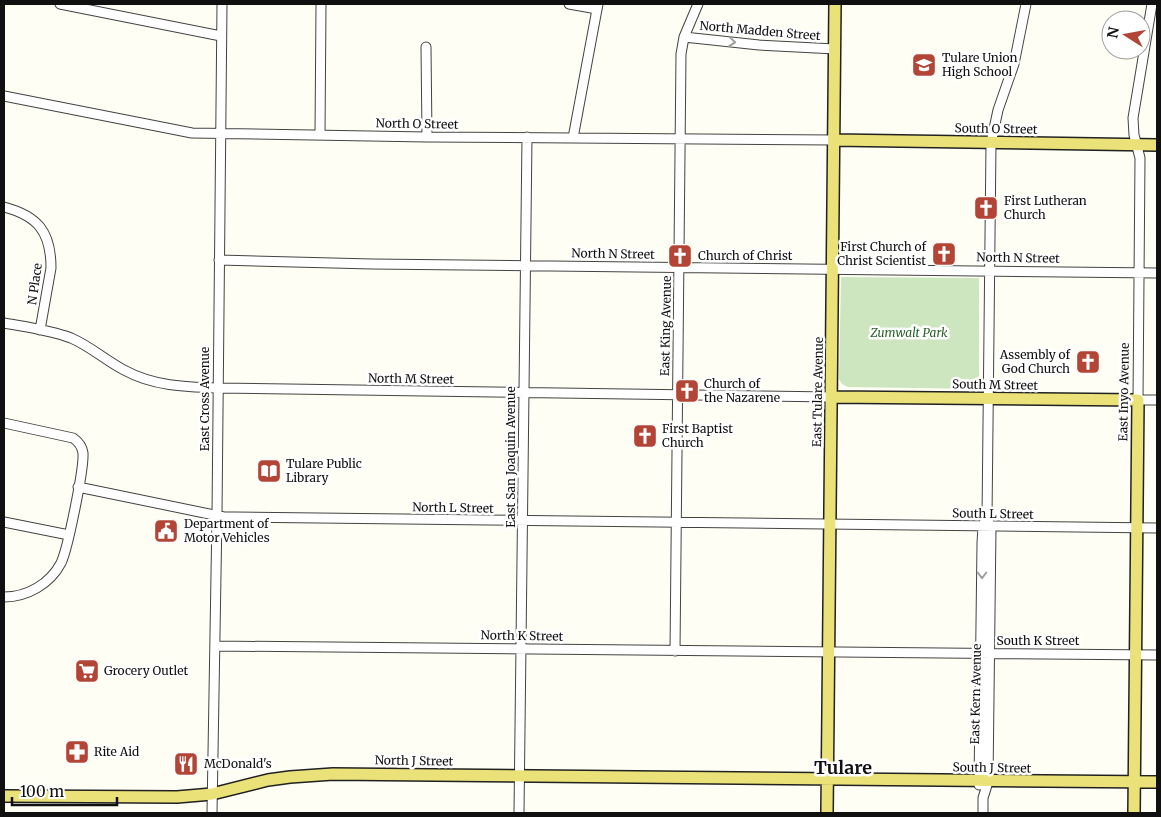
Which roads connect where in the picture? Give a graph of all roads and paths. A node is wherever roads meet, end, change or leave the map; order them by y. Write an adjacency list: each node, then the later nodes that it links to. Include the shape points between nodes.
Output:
1 (60, 4): 10 (street)
2 (222, 4): 10 (street, East Cross Avenue)
3 (321, 4): 16 (street)
4 (569, 4): 9 (street)
5 (698, 4): 11 (street, East King Avenue)
6 (835, 4): 13 (main road, East Tulare Avenue)
7 (1026, 4): 22 (street, East Kern Avenue, via 1014,64)
8 (1152, 4): 23 (street, East Inyo Avenue, via 1133,118)
9 (597, 6): 19 (street)
10 (221, 36): 15 (street, East Cross Avenue)
11 (684, 37): 13 (street, North Madden Street, one-way to 13); 20 (street, East King Avenue)
12 (426, 47): 17 (street)
13 (835, 49): 21 (main road, East Tulare Avenue)
14 (4, 96): 15 (street, North O Street, via 176,130)
15 (221, 134): 16 (street, North O Street); 26 (street, East Cross Avenue)
16 (320, 135): 17 (street, North O Street)
17 (427, 137): 18 (street, North O Street)
18 (527, 137): 19 (street, North O Street); 27 (street, East San Joaquin Avenue)
19 (573, 138): 20 (street, North O Street)
20 (680, 139): 21 (street, North O Street); 28 (street, East King Avenue)
21 (834, 140): 22 (main road, South O Street); 29 (main road, East Tulare Avenue)
22 (991, 142): 23 (main road, South O Street); 30 (street, East Kern Avenue)
23 (1137, 145): 24 (main road, South O Street); 31 (street, East Inyo Avenue, via 1140,158)
24 (1157, 145)
25 (4, 207): 34 (street, N Place, via 35,220 48,242 51,268)
26 (219, 260): 27 (street, North N Street); 35 (street, East Cross Avenue)
27 (526, 265): 28 (street, North N Street); 36 (street, East San Joaquin Avenue)
28 (679, 267): 29 (street, North N Street); 37 (street, East King Avenue)
29 (832, 268): 30 (street, North N Street); 38 (main road, East Tulare Avenue)
30 (989, 270): 31 (street, North N Street); 39 (street, East Kern Avenue)
31 (1139, 272): 32 (street, North N Street); 40 (street, East Inyo Avenue)
32 (1157, 273)
33 (4, 323): 34 (street, North M Street)
34 (40, 330): 35 (street, North M Street, via 66,336 142,378 172,386)
35 (217, 388): 36 (street, North M Street); 44 (street, East Cross Avenue)
36 (524, 393): 37 (street, North M Street); 45 (street, East San Joaquin Avenue)
37 (678, 395): 38 (street, North M Street); 47 (street, East King Avenue)
38 (832, 397): 39 (main road, South M Street); 48 (main road, East Tulare Avenue)
39 (987, 398): 40 (main road, South M Street); 49 (street, East Kern Avenue)
40 (1138, 400): 41 (street, South M Street); 50 (main road, East Inyo Avenue)
41 (1157, 400)
42 (4, 423): 43 (street, via 79,442 83,455)
43 (78, 487): 44 (street, North L Street); 52 (street)
44 (217, 515): 45 (street, North L Street, via 235,518); 54 (street, East Cross Avenue)
45 (523, 521): 47 (street, North L Street); 55 (street, East San Joaquin Avenue)
46 (4, 522): 52 (street)
47 (676, 523): 48 (street, North L Street); 56 (street, East King Avenue)
48 (829, 524): 49 (street, South L Street); 57 (main road, East Tulare Avenue)
49 (987, 524): 50 (street, South L Street); 58 (street, East Kern Avenue)
50 (1137, 528): 51 (street, South L Street); 59 (main road, East Inyo Avenue)
51 (1157, 528)
52 (69, 535): 53 (street, via 60,563 46,581 31,592)
53 (4, 597)
54 (215, 646): 55 (street, North K Street); 66 (street, East Cross Avenue)
55 (522, 649): 56 (street, North K Street); 61 (street, East San Joaquin Avenue)
56 (675, 651): 57 (street, North K Street)
57 (828, 651): 58 (street, South K Street); 62 (main road, East Tulare Avenue)
58 (985, 654): 59 (street, South K Street); 63 (street, East Kern Avenue)
59 (1136, 655): 60 (street, South K Street); 65 (main road, East Inyo Avenue)
60 (1157, 655)
61 (520, 776): 62 (main road, North J Street); 66 (main road, North J Street, via 316,774 268,780); 69 (street, East San Joaquin Avenue)
62 (827, 780): 63 (main road, South J Street); 70 (main road, East Tulare Avenue)
63 (983, 782): 65 (main road, South J Street); 71 (street, East Kern Avenue)
64 (1157, 782): 65 (main road, South J Street)
65 (1134, 783): 72 (main road, East Inyo Avenue)
66 (212, 794): 67 (main road, North J Street, via 142,798); 68 (street, East Cross Avenue)
67 (4, 796)
68 (212, 813)
69 (519, 813)
70 (827, 813)
71 (983, 813)
72 (1134, 813)

